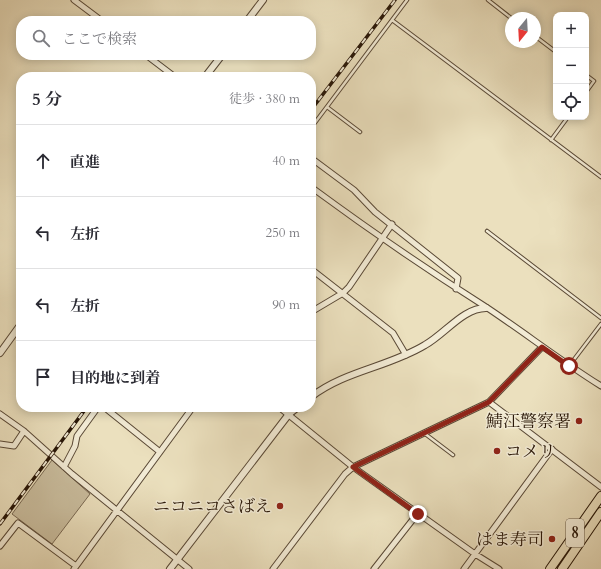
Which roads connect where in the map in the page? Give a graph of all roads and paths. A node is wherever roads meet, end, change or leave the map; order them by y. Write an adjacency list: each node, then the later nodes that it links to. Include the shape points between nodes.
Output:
1 (74, 0): 6 (street)
2 (263, 0): 7 (street)
3 (407, 0): 8 (lane)
4 (488, 0): 5 (lane)
5 (505, 13)
6 (95, 16)
7 (252, 16)
8 (392, 20): 17 (lane); 21 (lane)
9 (541, 41): 10 (lane)
10 (553, 50)
11 (153, 60): 13 (street)
12 (218, 60): 14 (street)
13 (168, 72)
14 (209, 72)
15 (589, 77): 16 (lane, via 594,81)
16 (589, 88)
17 (327, 107): 19 (lane); 20 (lane)
18 (566, 120): 21 (lane)
19 (316, 121)
20 (360, 132)
21 (551, 140): 23 (lane)
22 (316, 162): 25 (street, via 354,190 375,212)
23 (601, 178)
24 (316, 191): 27 (street)
25 (392, 224): 27 (street); 29 (street, via 458,278)
26 (487, 231): 33 (lane)
27 (383, 239): 29 (street); 30 (street)
28 (316, 273): 30 (street)
29 (456, 289): 31 (street)
30 (343, 293): 32 (street); 38 (street, via 393,333)
31 (486, 308): 36 (street); 38 (street, via 473,310 425,345)
32 (316, 309)
33 (601, 318)
34 (601, 324): 39 (lane)
35 (16, 331): 37 (street)
36 (542, 347): 39 (street); 42 (street)
37 (0, 353)
38 (406, 355): 41 (street, via 338,382)
39 (569, 366): 40 (street)
40 (601, 386)
41 (316, 394)
42 (489, 402): 51 (street); 53 (street)
43 (94, 412): 56 (street, via 77,436 75,446)
44 (110, 412): 54 (street)
45 (189, 412): 54 (street)
46 (286, 412): 49 (street)
47 (292, 412): 49 (street)
48 (0, 414): 50 (street)
49 (289, 414): 57 (street); 65 (street)
50 (24, 431): 52 (street, via 14,446); 56 (street)
51 (424, 433): 55 (lane); 57 (street)
52 (0, 444)
53 (552, 449): 58 (street); 64 (street)
54 (160, 452): 60 (street)
55 (453, 455)
56 (64, 467): 60 (street)
57 (353, 467): 62 (street); 69 (street)
58 (601, 487)
59 (601, 496): 73 (highway, 8)
60 (116, 511): 65 (street); 66 (street)
61 (601, 512): 74 (highway, 8)
62 (418, 514): 64 (street); 70 (street)
63 (0, 546): 66 (street, via 18,523)
64 (474, 554): 71 (street); 72 (street)
65 (177, 559): 67 (street); 68 (street)
66 (75, 568)
67 (170, 569)
68 (189, 569)
69 (273, 569)
70 (374, 569)
71 (464, 569)
72 (499, 569)
73 (550, 569)
74 (562, 569)

